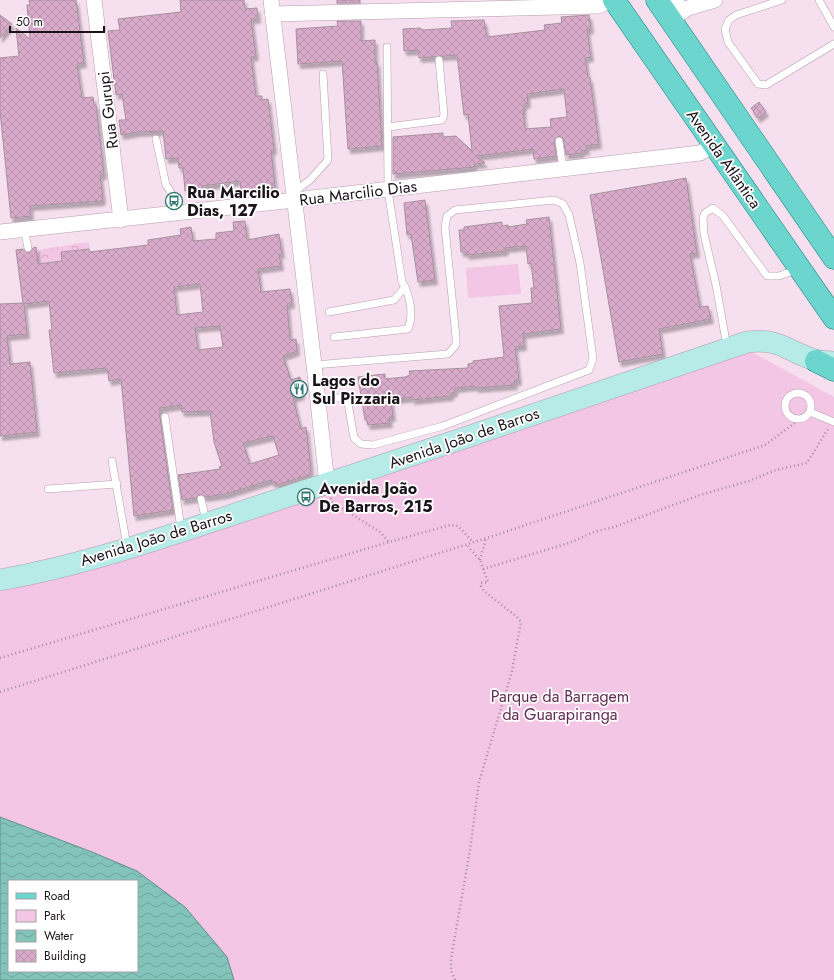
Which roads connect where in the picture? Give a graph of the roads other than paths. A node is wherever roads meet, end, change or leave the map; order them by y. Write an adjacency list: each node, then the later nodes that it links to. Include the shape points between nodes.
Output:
1 (94, 0): 21 (street, Rua Gurupi)
2 (613, 0): 6 (street, via 598,6); 16 (main road, Avenida Atlântica)
3 (715, 0): 7 (street, via 688,8)
4 (782, 0): 9 (lane, via 736,15 729,20 725,29 728,42 758,84 766,85)
5 (819, 0): 8 (lane)
6 (272, 7): 19 (street)
7 (667, 8): 25 (main road)
8 (834, 27)
9 (834, 44)
10 (387, 47): 13 (lane)
11 (439, 60): 13 (lane, via 444,115 442,120)
12 (323, 74): 19 (lane, via 328,160)
13 (388, 126): 18 (lane)
14 (156, 139): 20 (lane, via 166,185 171,190)
15 (559, 141): 17 (lane)
16 (714, 146): 17 (street, Rua Marcilio Dias, via 700,153); 26 (main road, Avenida Atlântica)
17 (563, 169): 18 (street, Rua Marcilio Dias)
18 (388, 190): 19 (street, Rua Marcilio Dias); 27 (lane, via 402,282)
19 (295, 196): 20 (street, Rua Marcilio Dias); 33 (street)
20 (173, 214): 21 (street, Rua Marcilio Dias)
21 (121, 220): 22 (street, Rua Marcilio Dias)
22 (24, 229): 23 (street, Rua Marcilio Dias); 24 (lane)
23 (0, 232)
24 (28, 248)
25 (834, 258)
26 (800, 269): 29 (main road, Avenida Atlântica); 31 (lane, via 779,276 767,276 723,216 713,208 705,213 703,218 708,256 716,285)
27 (405, 287): 28 (lane, via 394,300); 30 (lane, via 410,301 411,322 408,329)
28 (329, 312)
29 (834, 318)
30 (334, 337)
31 (727, 349): 32 (street, Avenida João de Barros, via 763,340); 40 (street, Avenida João de Barros)
32 (828, 364)
33 (317, 365): 34 (street); 34 (lane, via 448,354 456,345 456,337 444,227 447,216 455,210 554,200 566,208 580,263 592,344 593,359 589,370 443,426 372,445 361,444 354,438 347,397)
34 (321, 400): 40 (street)
35 (810, 412): 35 (lane, via 812,406 806,395 800,392 788,397 785,410 794,419 806,417); 37 (lane)
36 (165, 417): 44 (lane)
37 (833, 422)
38 (112, 461): 39 (lane)
39 (117, 484): 41 (lane); 45 (lane)
40 (327, 484): 43 (street, Avenida João de Barros)
41 (48, 490)
42 (201, 499): 43 (lane)
43 (207, 523): 44 (street, Avenida João de Barros)
44 (181, 531): 45 (street, Avenida João de Barros)
45 (128, 549): 46 (street, Avenida João de Barros, via 46,572)
46 (0, 580)

